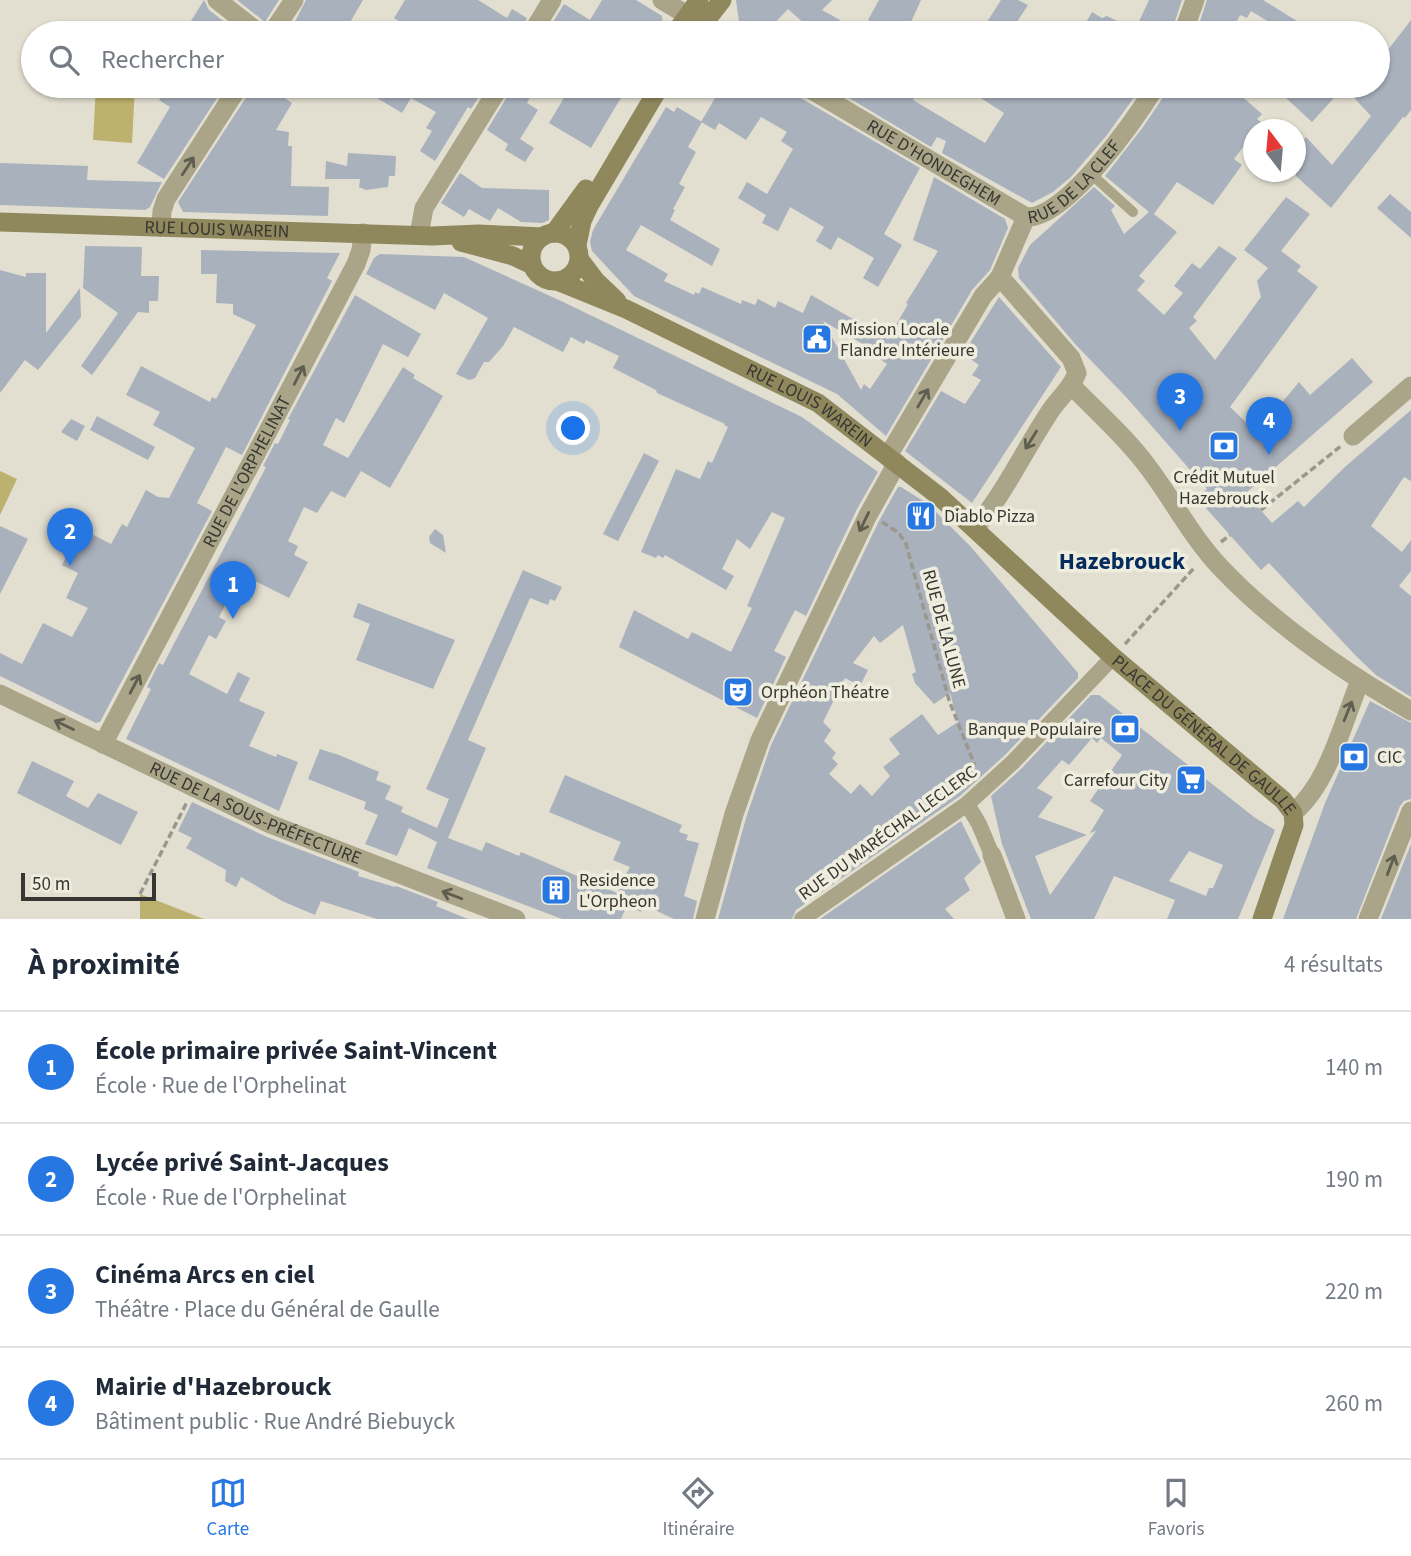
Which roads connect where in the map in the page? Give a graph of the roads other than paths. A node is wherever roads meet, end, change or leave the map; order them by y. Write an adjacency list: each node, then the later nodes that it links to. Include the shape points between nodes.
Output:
1 (217, 0): 7 (street)
2 (294, 0): 8 (street)
3 (552, 0): 9 (street)
4 (662, 0): 10 (street)
5 (722, 0): 10 (main road)
6 (1195, 0): 11 (street)
7 (244, 21)
8 (280, 21)
9 (539, 21)
10 (700, 21)
11 (1187, 21)
12 (231, 98): 22 (street, one-way to 12, via 166,199)
13 (493, 98): 24 (street, via 424,208)
14 (640, 98): 25 (main road, via 591,180)
15 (653, 98): 26 (main road, via 589,206)
16 (826, 98): 20 (street, RUE D'HONDEGHEM)
17 (1148, 98): 18 (street, RUE DE LA CLEF)
18 (1091, 173): 19 (lane); 20 (street, RUE DE LA CLEF, via 1045,214)
19 (1133, 212)
20 (1026, 217): 28 (street, RUE DE LA CLEF)
21 (0, 222): 22 (main road, RUE LOUIS WAREIN)
22 (161, 227): 23 (main road, RUE LOUIS WAREIN)
23 (363, 233): 24 (main road, RUE LOUIS WAREIN); 40 (street, RUE DE L'ORPHELINAT, one-way to 23, via 356,264)
24 (425, 235): 25 (main road, RUE LOUIS WAREIN); 27 (main road, RUE LOUIS WAREIN, via 496,251)
25 (548, 235): 26 (main road, via 564,234); 27 (main road, via 533,249)
26 (578, 253): 29 (main road, via 573,273); 30 (main road, RUE LOUIS WAREIN, via 602,288)
27 (532, 265): 29 (main road, via 542,277)
28 (1000, 277): 31 (street, via 1073,361 1077,373); 34 (street, RUE DE LA CLEF, one-way to 28, via 983,296)
29 (557, 281): 30 (main road, RUE LOUIS WAREIN)
30 (626, 309): 34 (main road, RUE LOUIS WAREIN, via 809,397)
31 (1071, 385): 35 (street, one-way to 35); 37 (street, via 1146,465 1208,553 1255,600)
32 (1411, 386): 33 (street)
33 (1353, 436)
34 (893, 459): 35 (main road, RUE LOUIS WAREIN); 46 (street, RUE DE LA CLEF, one-way to 46, via 760,740)
35 (975, 528): 36 (main road, PLACE DU GÉNÉRAL DE GAULLE)
36 (1113, 657): 41 (street, RUE DU MARÉCHAL LECLERC); 43 (main road, PLACE DU GÉNÉRAL DE GAULLE, via 1277,794)
37 (1360, 681): 39 (street); 43 (street, PLACE DU GÉNÉRAL DE GAULLE, one-way to 37, via 1319,781)
38 (2, 698): 40 (street, RUE DE LA SOUS-PRÉFECTURE, one-way to 38)
39 (1411, 711)
40 (103, 744): 45 (street, RUE DE LA SOUS-PRÉFECTURE, one-way to 40, via 292,833)
41 (967, 804): 44 (street); 47 (street, RUE DU MARÉCHAL LECLERC)
42 (1411, 811): 50 (street, one-way to 42)
43 (1293, 813): 49 (main road, via 1292,831)
44 (992, 855): 48 (street)
45 (516, 919)
46 (705, 919)
47 (802, 919)
48 (1016, 919)
49 (1262, 919)
50 (1368, 919)

